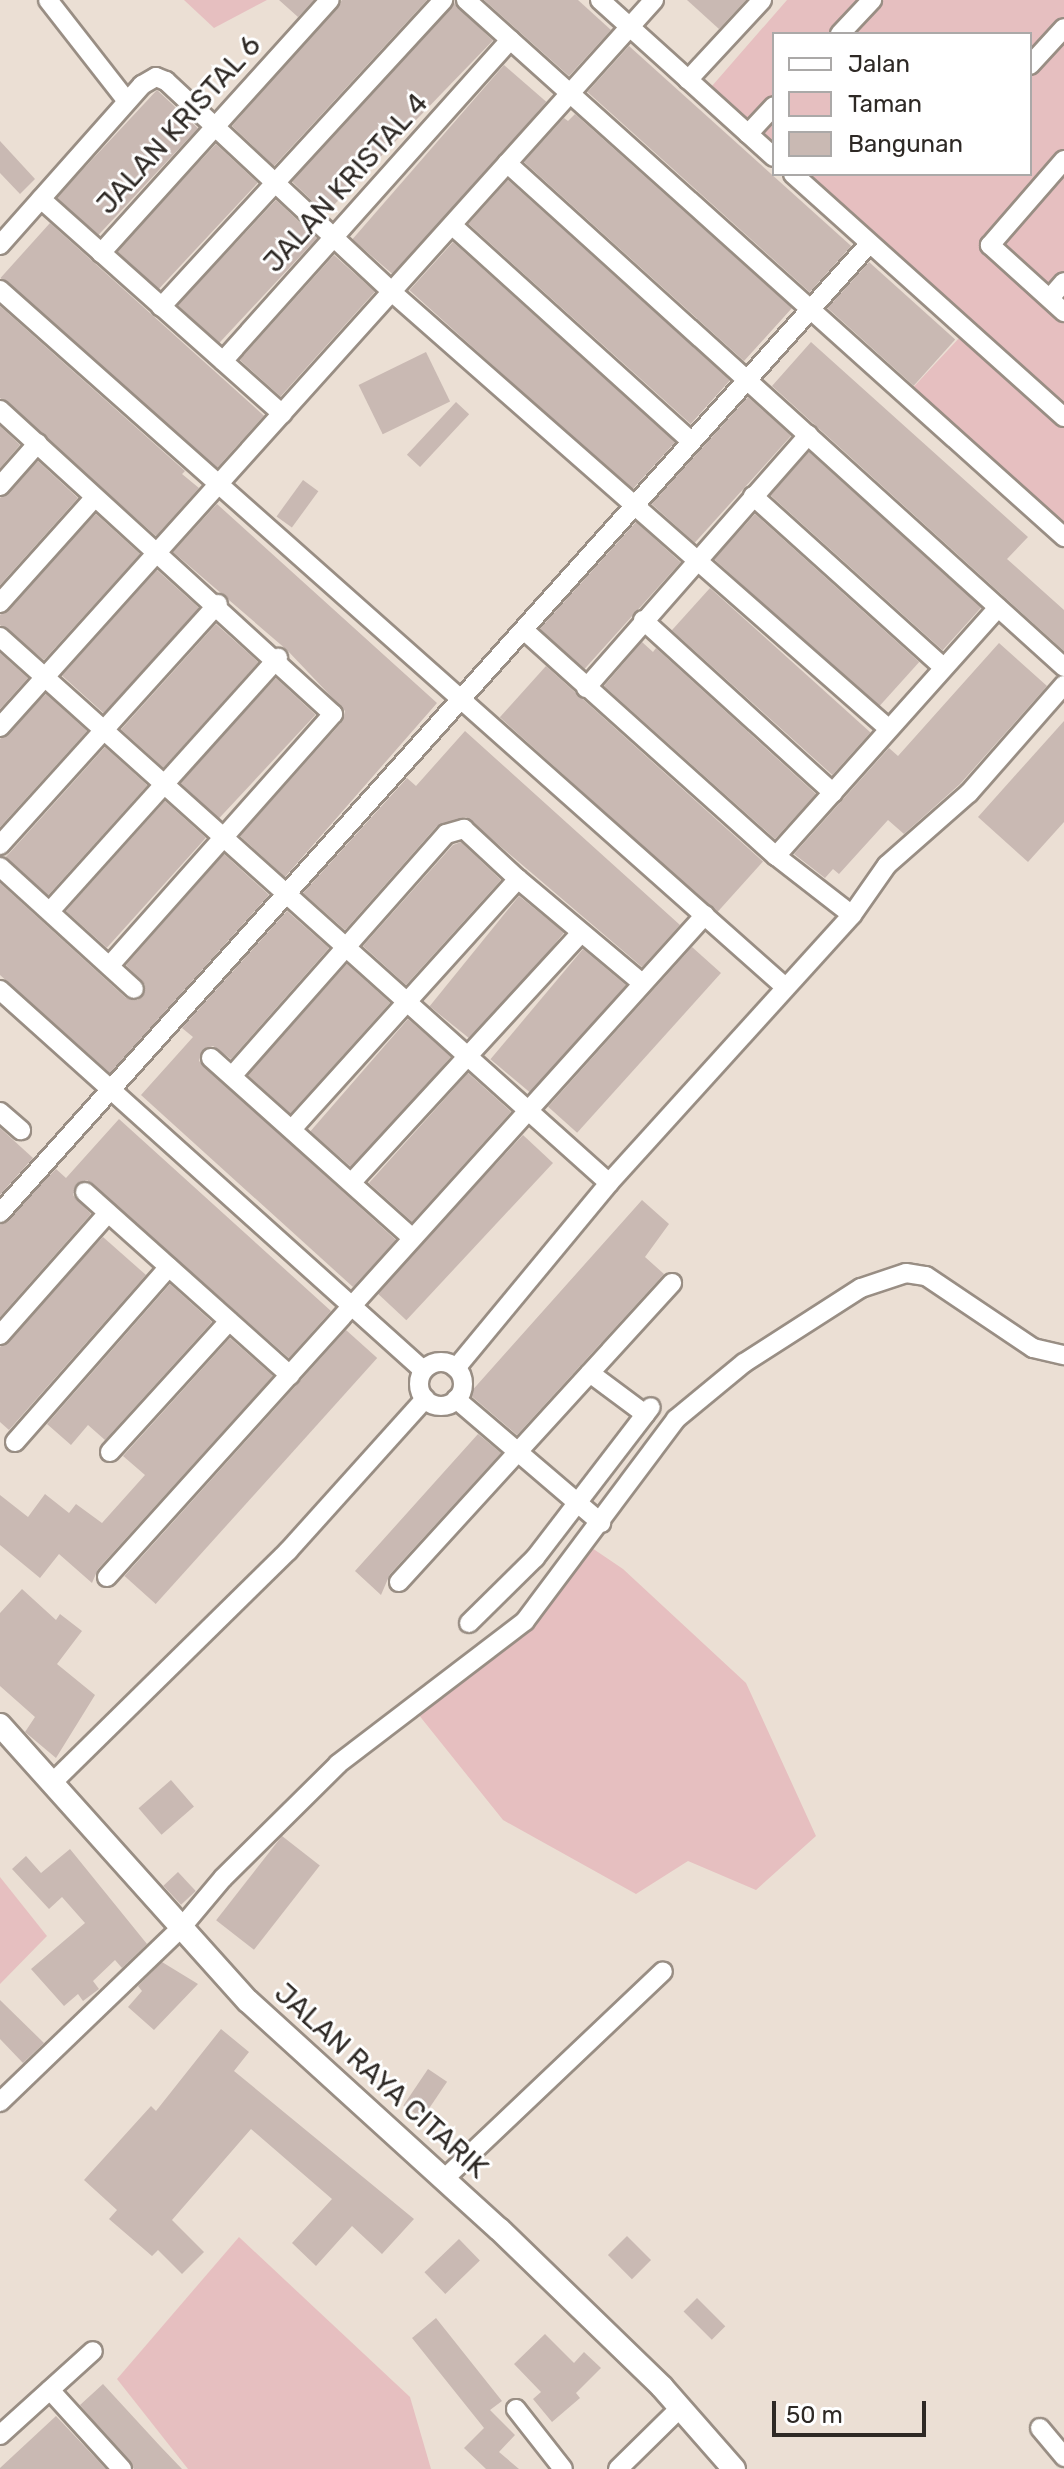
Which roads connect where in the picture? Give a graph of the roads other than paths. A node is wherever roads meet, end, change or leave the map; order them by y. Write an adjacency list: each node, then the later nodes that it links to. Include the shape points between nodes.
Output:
1 (48, 0): 16 (street)
2 (330, 0): 18 (street, JALAN KRISTAL 6)
3 (443, 0): 24 (street)
4 (466, 0): 12 (street)
5 (600, 0): 9 (street)
6 (654, 0): 9 (street)
7 (762, 0): 14 (street)
8 (872, 0): 11 (street)
9 (630, 27): 14 (street); 15 (street)
10 (1064, 28): 13 (street)
11 (842, 32)
12 (510, 40): 15 (street); 27 (street, JALAN KRISTAL 4)
13 (1032, 63)
14 (688, 80): 19 (street)
15 (570, 96): 22 (street); 36 (street)
16 (127, 101): 18 (street, via 156,77); 25 (street)
17 (772, 108): 19 (street)
18 (214, 128): 24 (street); 30 (street, JALAN KRISTAL 6)
19 (748, 134): 20 (street)
20 (772, 155)
21 (1064, 160): 34 (street, via 990,245)
22 (507, 163): 26 (street); 39 (street)
23 (795, 176): 28 (street)
24 (276, 182): 27 (street); 35 (street)
25 (41, 199): 29 (street); 30 (street)
26 (453, 226): 33 (street); 44 (street)
27 (338, 236): 33 (street); 38 (street, JALAN KRISTAL 4)
28 (869, 244): 36 (street); 42 (street)
29 (0, 245)
30 (101, 253): 35 (street)
31 (1064, 282): 34 (street)
32 (0, 290): 46 (street)
33 (393, 293): 41 (street); 50 (street)
34 (1050, 298): 37 (street)
35 (161, 307): 38 (street)
36 (810, 311): 39 (street); 51 (street)
37 (1064, 312)
38 (223, 361): 41 (street)
39 (746, 379): 43 (street); 44 (street)
40 (0, 410): 45 (street)
41 (282, 414): 46 (street)
42 (1064, 417)
43 (808, 435): 48 (street); 56 (street)
44 (691, 441): 50 (street)
45 (38, 443): 47 (street); 49 (street)
46 (220, 483): 52 (street); 66 (street)
47 (0, 486)
48 (753, 496): 53 (street); 61 (street)
49 (95, 497): 52 (street); 54 (street)
50 (635, 503): 53 (street); 58 (street)
51 (1064, 537)
52 (158, 552): 55 (street); 63 (street)
53 (697, 558): 57 (street); 68 (street)
54 (0, 603)
55 (218, 604): 60 (street); 69 (street)
56 (998, 608): 61 (street); 62 (street)
57 (643, 620): 65 (street); 71 (street)
58 (525, 631): 65 (street); 66 (street)
59 (0, 637): 63 (street)
60 (278, 658): 70 (street); 72 (street, via 333,714)
61 (943, 667): 68 (street)
62 (1064, 667)
63 (46, 676): 67 (street); 69 (street)
64 (1064, 685): 80 (street, via 935,827 887,865)
65 (586, 688): 74 (street)
66 (461, 703): 77 (street); 79 (street)
67 (0, 727)
68 (889, 729): 71 (street)
69 (107, 730): 70 (street); 73 (street)
70 (166, 784): 72 (street); 78 (street)
71 (833, 793): 74 (street)
72 (223, 838): 77 (street); 83 (street)
73 (0, 845)
74 (776, 856): 80 (street)
75 (0, 867): 78 (street)
76 (518, 879): 81 (street); 82 (street, via 464,829 451,829); 88 (street)
77 (288, 894): 82 (street); 92 (street)
78 (50, 911): 83 (street)
79 (705, 915): 84 (street); 85 (street)
80 (852, 915): 85 (street)
81 (581, 933): 84 (street); 89 (street)
82 (346, 947): 88 (street); 91 (street)
83 (109, 966): 86 (street)
84 (642, 983): 93 (street)
85 (784, 986): 98 (street)
86 (134, 989)
87 (0, 990): 92 (street)
88 (408, 1002): 89 (street); 95 (street)
89 (467, 1057): 93 (street); 97 (street)
90 (211, 1058): 91 (street)
91 (232, 1076): 95 (street)
92 (111, 1090): 100 (street); 105 (street)
93 (529, 1111): 98 (street); 102 (street)
94 (0, 1112): 96 (street)
95 (292, 1129): 97 (street)
96 (21, 1130)
97 (352, 1182): 102 (street)
98 (609, 1183): 109 (street)
99 (85, 1192): 101 (street)
100 (0, 1213)
101 (108, 1213): 103 (street); 107 (street)
102 (412, 1238): 105 (street)
103 (169, 1267): 106 (street); 115 (street)
104 (672, 1283): 111 (street)
105 (354, 1304): 110 (street); 112 (street)
106 (229, 1321): 112 (street); 116 (street)
107 (0, 1335)
108 (1064, 1355): 119 (street, via 1033,1348 1000,1330 926,1276 883,1277 833,1304 697,1397)
109 (456, 1368): 110 (street, via 439,1362); 114 (street, via 462,1383)
110 (423, 1370): 113 (street, via 419,1380)
111 (590, 1373): 117 (street); 118 (street, via 648,1411)
112 (290, 1375): 120 (street)
113 (425, 1399): 114 (street, via 440,1406); 124 (street, via 288,1551)
114 (456, 1399): 117 (street)
115 (15, 1442)
116 (110, 1452)
117 (517, 1452): 118 (street); 121 (street)
118 (577, 1504): 119 (street); 122 (street, via 520,1576)
119 (601, 1523): 125 (street, via 525,1621 338,1764)
120 (107, 1577)
121 (399, 1582)
122 (469, 1623)
123 (0, 1725): 124 (street, JALAN RAYA CITARIK)
124 (53, 1782): 125 (street, JALAN RAYA CITARIK)
125 (181, 1928): 127 (street); 128 (street, JALAN RAYA CITARIK, via 335,2085)
126 (663, 1971): 128 (street)
127 (0, 2102)
128 (443, 2180): 131 (street, JALAN RAYA CITARIK)
129 (93, 2351): 130 (street)
130 (50, 2390): 133 (street); 136 (street)
131 (680, 2408): 138 (street); 139 (street, JALAN RAYA CITARIK)
132 (516, 2409): 137 (street)
133 (3, 2426)
134 (1040, 2428): 135 (street)
135 (1064, 2457)
136 (122, 2469)
137 (563, 2469)
138 (618, 2469)
139 (734, 2469)

